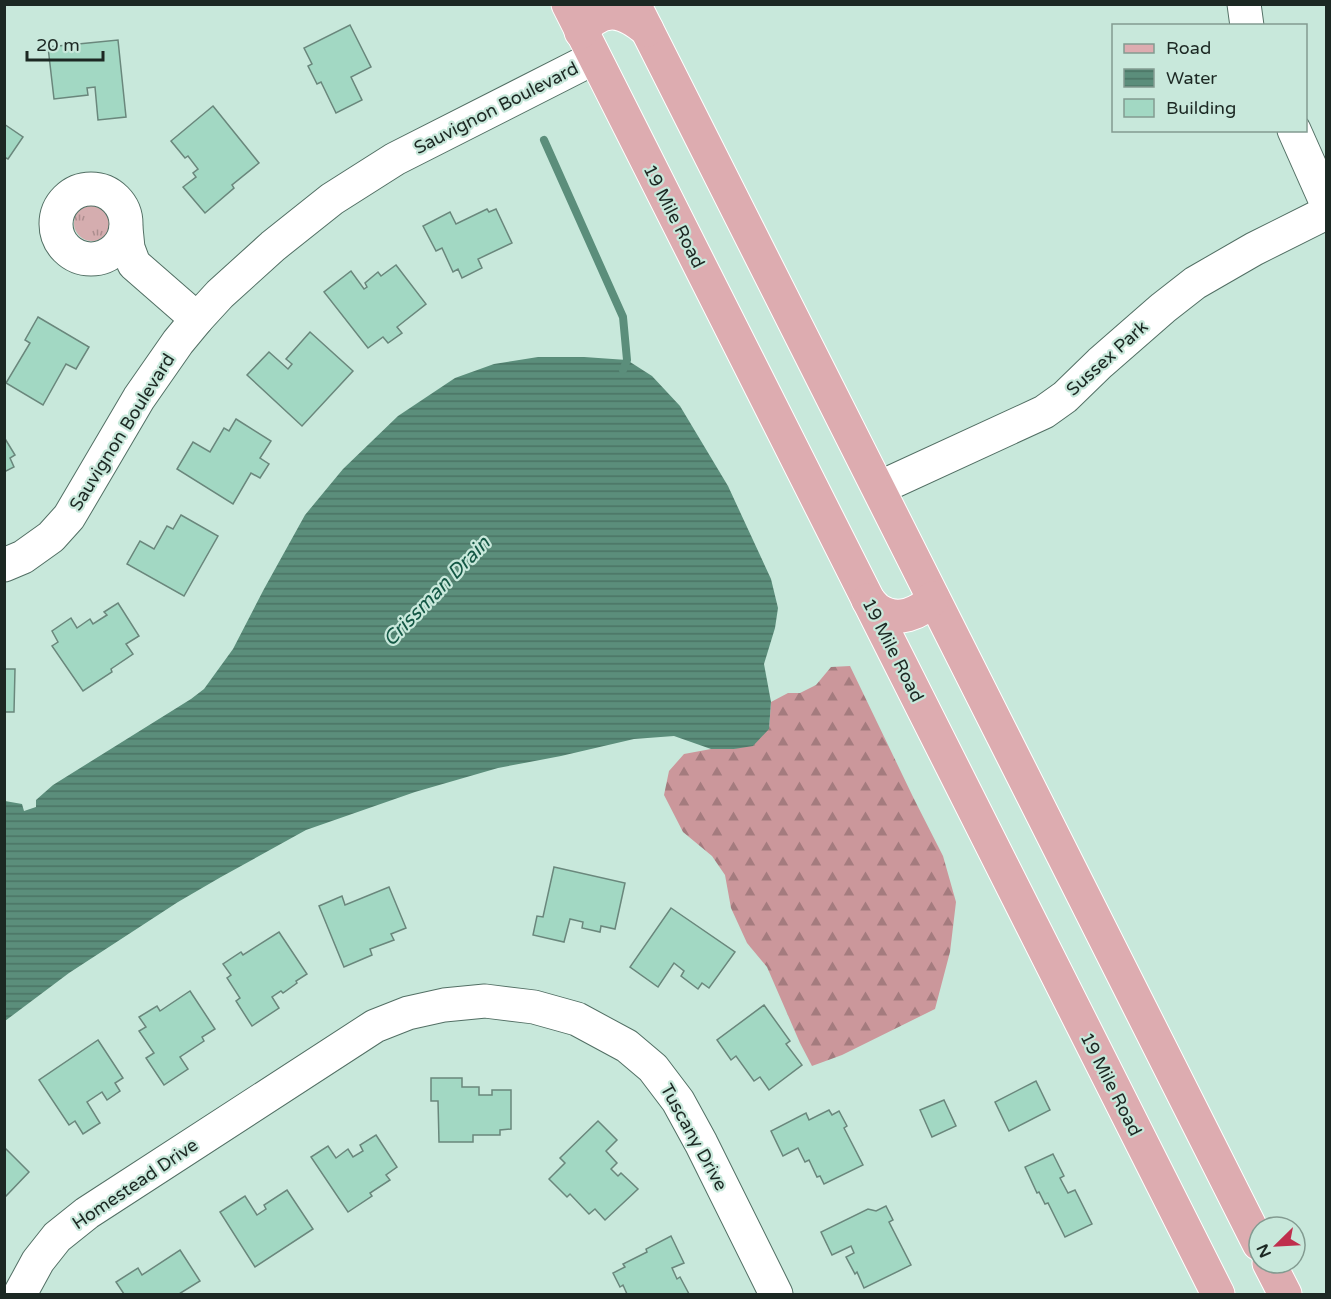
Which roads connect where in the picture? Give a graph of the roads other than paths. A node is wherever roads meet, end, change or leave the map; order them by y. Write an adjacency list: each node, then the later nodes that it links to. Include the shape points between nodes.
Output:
1 (1244, 4): 3 (street)
2 (641, 17): 4 (main road, via 608,13 587,24); 12 (main road)
3 (1247, 24)
4 (581, 32): 11 (street, Sauvignon Boulevard, via 332,199 273,246); 15 (main road, 19 Mile Road)
5 (1295, 132): 6 (street)
6 (1326, 202)
7 (1326, 213): 12 (street, Sussex Park, via 1195,283 1044,412)
8 (126, 228): 9 (street, via 117,249); 9 (street, via 120,205 102,191 91,189 69,196 57,215 58,238 74,255); 10 (street)
9 (96, 260): 10 (street)
10 (134, 264): 11 (street)
11 (197, 319): 13 (street, Sauvignon Boulevard, via 139,398 69,517 51,537)
12 (879, 488): 14 (main road)
13 (4, 565)
14 (933, 598): 15 (main road, via 917,612 903,616 878,610); 17 (main road)
15 (868, 600): 21 (main road, 19 Mile Road)
16 (241, 1113): 19 (street, Homestead Drive, via 87,1213 57,1237); 20 (street, Tuscany Drive, via 375,1026 408,1013 485,1001 534,1007 577,1019 627,1046 653,1068 678,1101)
17 (1247, 1220)
18 (1275, 1275): 22 (main road)
19 (20, 1294)
20 (776, 1294)
21 (1218, 1294)
22 (1285, 1294)

